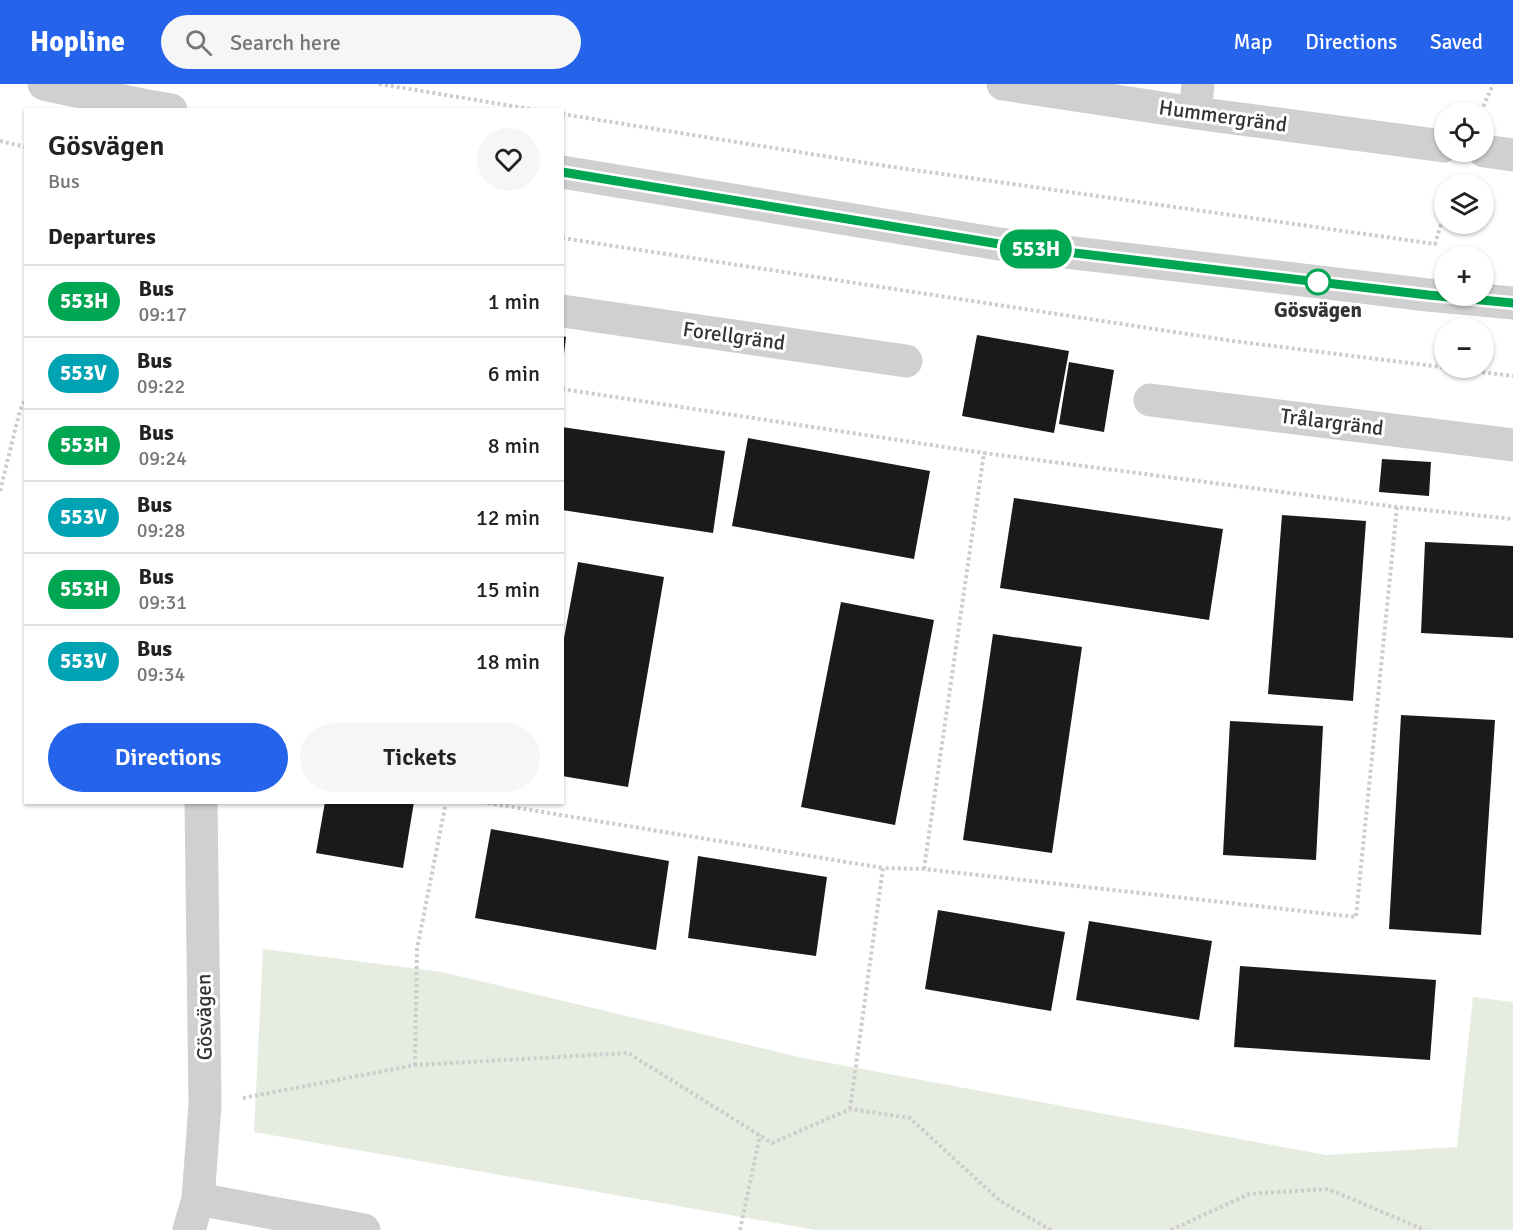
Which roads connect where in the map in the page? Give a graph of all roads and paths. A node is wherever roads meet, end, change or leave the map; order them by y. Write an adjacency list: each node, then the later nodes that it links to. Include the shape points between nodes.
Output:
1 (44, 84): 7 (street)
2 (379, 84): 8 (path)
3 (1003, 84): 5 (street, Hummergränd)
4 (1493, 84): 6 (path)
5 (1196, 98): 11 (street, Hummergränd)
6 (1485, 102)
7 (159, 108)
8 (525, 108)
9 (564, 114): 16 (path, via 886,166 1435,244)
10 (0, 141): 12 (path)
11 (1434, 144)
12 (24, 147)
13 (1494, 153): 14 (street)
14 (1513, 155)
15 (564, 172): 18 (street, via 999,244)
16 (1438, 234)
17 (564, 238): 21 (path, via 1233,341)
18 (1513, 303)
19 (564, 310): 20 (street, Forellgränd)
20 (906, 361)
21 (1513, 376)
22 (564, 389): 26 (path)
23 (1150, 400): 25 (street, Trålargränd)
24 (24, 402): 27 (path)
25 (1513, 445)
26 (984, 453): 28 (path); 34 (path)
27 (0, 491)
28 (1397, 507): 29 (path); 34 (path, via 1356,917)
29 (1513, 519)
30 (201, 804): 36 (street, Gösvägen)
31 (446, 804): 35 (path, via 417,949)
32 (500, 804): 33 (path)
33 (883, 868): 34 (path); 37 (path)
34 (924, 869)
35 (415, 1065): 36 (path); 38 (path, via 628,1053)
36 (206, 1105): 39 (street, Gösvägen)
37 (850, 1109): 38 (path, via 772,1143); 43 (path, via 910,1118 1000,1202)
38 (760, 1135): 42 (path)
39 (198, 1199): 40 (street, Gösvägen); 41 (street)
40 (189, 1230)
41 (364, 1230)
42 (740, 1230)
43 (1051, 1230)
44 (1171, 1230): 45 (path, via 1249,1194 1328,1189)
45 (1425, 1230)

